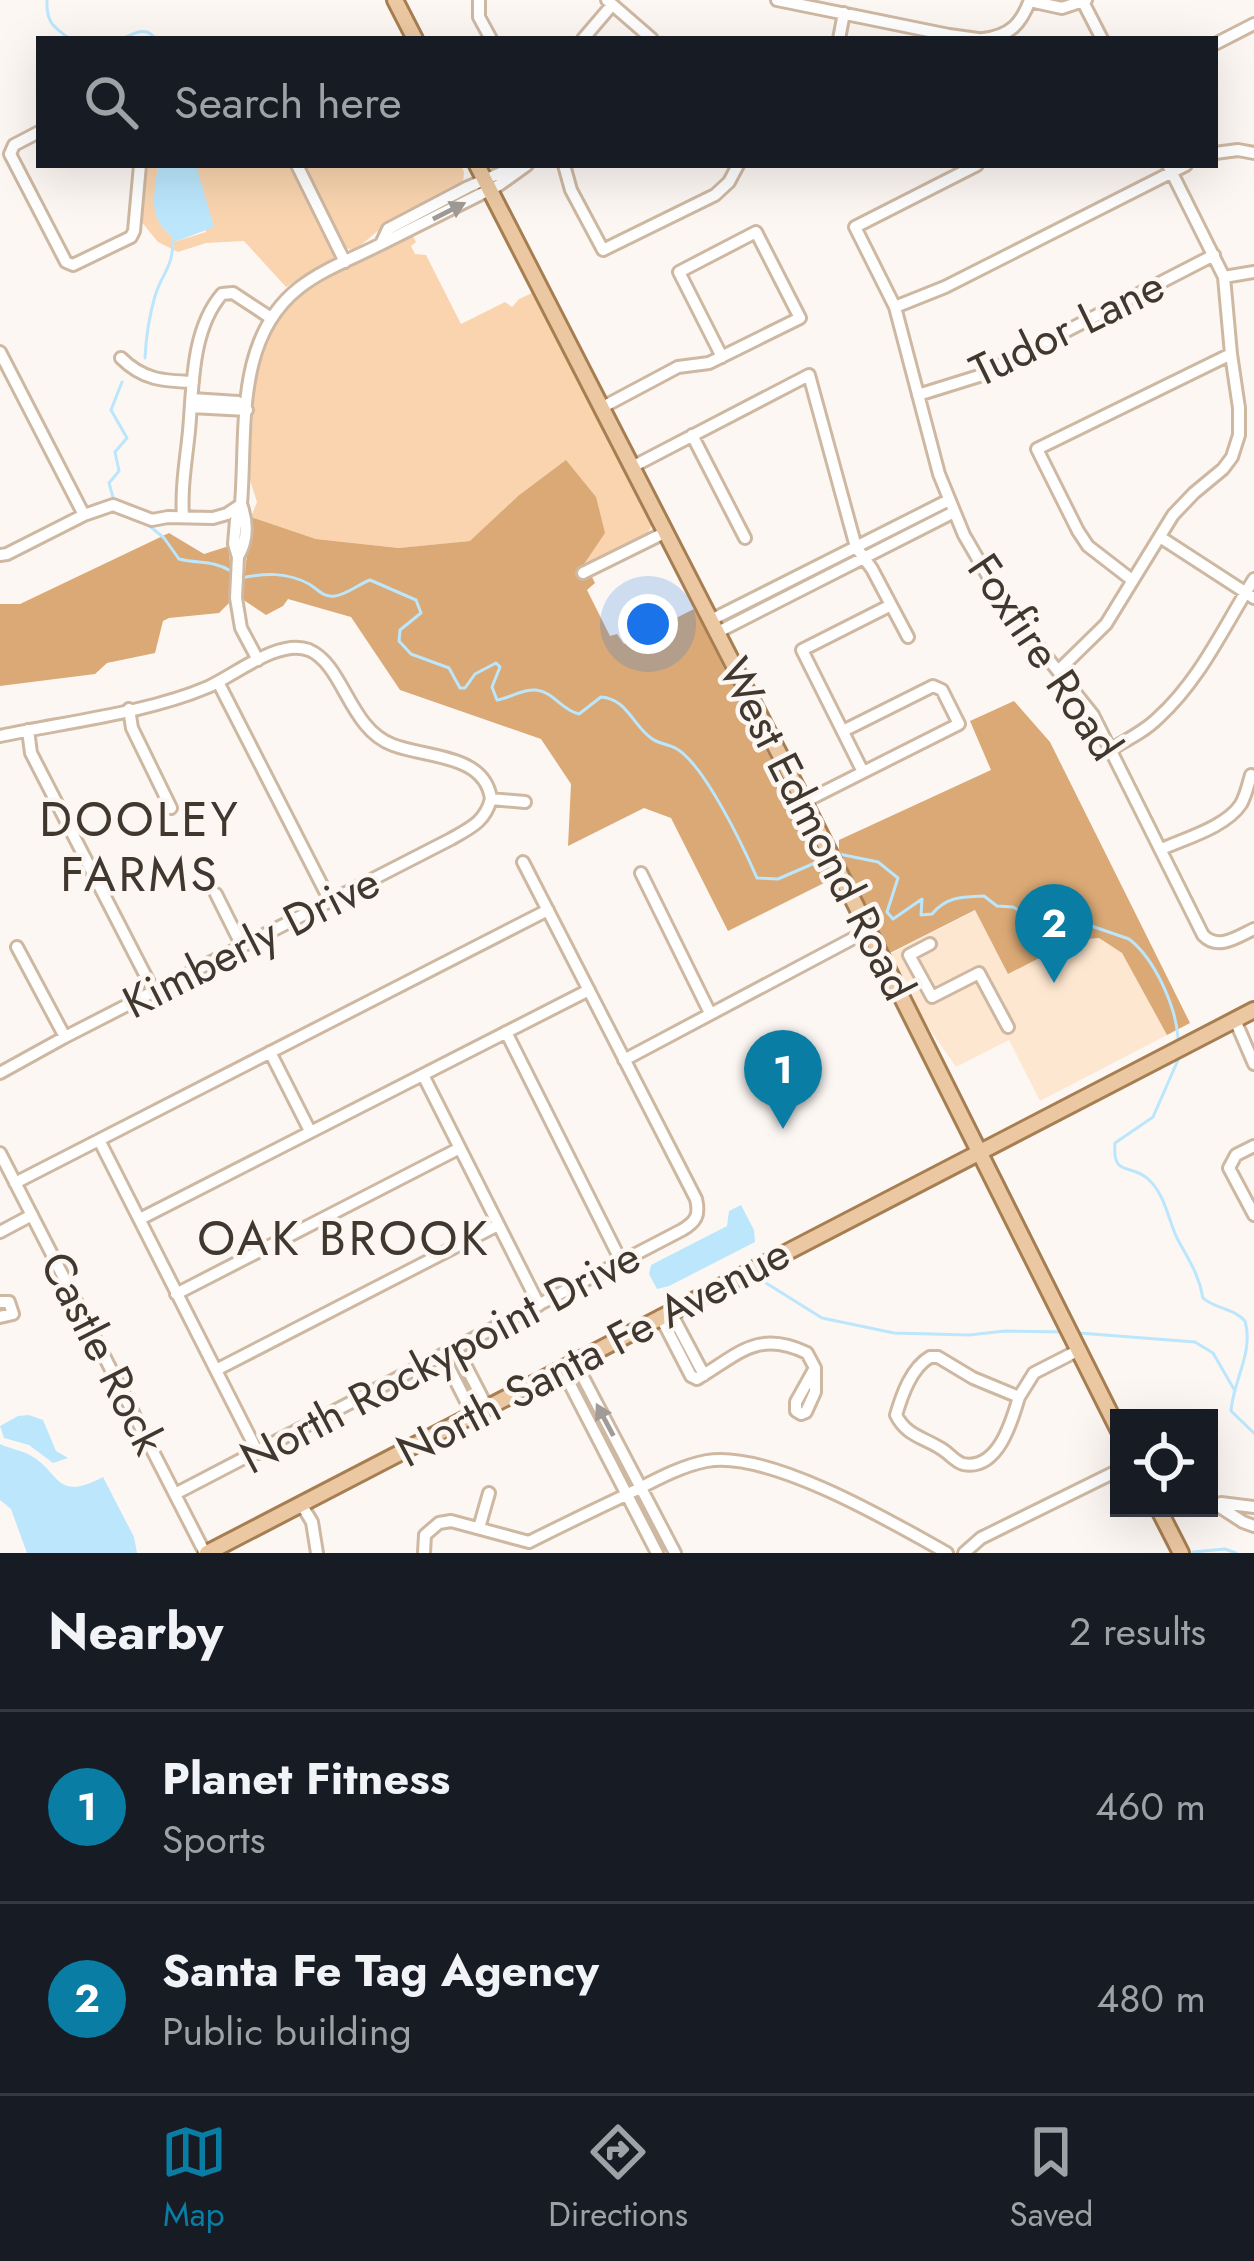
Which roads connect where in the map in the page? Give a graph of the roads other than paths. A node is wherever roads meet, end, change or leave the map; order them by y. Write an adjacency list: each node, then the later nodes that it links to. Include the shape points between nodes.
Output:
1 (395, 0): 9 (main road)
2 (479, 0): 10 (street)
3 (777, 0): 7 (street)
4 (1030, 1): 5 (street, via 1062,8); 15 (street)
5 (1085, 1): 16 (street)
6 (610, 3): 11 (street); 12 (street)
7 (844, 13): 13 (street); 14 (street)
8 (1254, 24): 17 (street)
9 (413, 36)
10 (488, 36)
11 (585, 36)
12 (648, 36)
13 (839, 36)
14 (945, 36)
15 (1001, 36)
16 (1101, 36)
17 (1218, 42)
18 (36, 134): 21 (street, via 10,154 73,265 131,237)
19 (1218, 153): 20 (street)
20 (1254, 153)
21 (140, 168)
22 (298, 168): 30 (street)
23 (514, 168): 28 (street)
24 (565, 168): 25 (street, via 604,250 715,195)
25 (736, 168)
26 (971, 168): 33 (street, Foxfire Road, via 855,227)
27 (1170, 169): 29 (street); 33 (street)
28 (484, 178): 30 (street); 44 (main road, West Edmond Road)
29 (1214, 255): 32 (street); 41 (street, Tudor Lane, via 979,376)
30 (345, 262): 34 (street, via 304,284)
31 (1254, 272): 32 (street)
32 (1224, 277): 36 (street)
33 (895, 308): 41 (street, Foxfire Road)
34 (271, 318): 40 (street, via 222,294 203,329); 43 (street, via 255,352)
35 (0, 352): 39 (street)
36 (1231, 354): 52 (street, via 1239,408 1232,457); 58 (street, via 1036,449 1088,546)
37 (722, 357): 37 (street, via 800,318 756,232 679,272); 44 (street, via 679,367)
38 (121, 358): 40 (street, via 148,378)
39 (5, 373): 49 (street)
40 (193, 382): 42 (street)
41 (918, 394): 48 (street, Foxfire Road)
42 (192, 403): 43 (street); 50 (street)
43 (247, 406): 47 (street)
44 (602, 408): 46 (main road, West Edmond Road)
45 (692, 435): 46 (street); 53 (street); 54 (street, via 809,375)
46 (632, 467): 51 (main road, West Edmond Road)
47 (242, 505): 50 (street, via 213,518); 63 (street, via 234,544 238,613)
48 (952, 506): 54 (street); 64 (street, Foxfire Road, via 1003,602)
49 (84, 515): 50 (street, via 112,505 152,520); 55 (street)
50 (183, 517)
51 (666, 532): 56 (street); 61 (main road, West Edmond Road)
52 (1160, 537): 58 (street); 59 (street)
53 (745, 538)
54 (860, 552): 60 (street); 61 (street)
55 (0, 555)
56 (583, 573)
57 (1254, 578): 59 (street)
58 (1132, 580): 64 (street, via 1106,624)
59 (1250, 595): 70 (street, via 1188,686 1156,720)
60 (890, 605): 62 (street); 68 (street, via 802,650)
61 (714, 626): 75 (main road, West Edmond Road)
62 (908, 637)
63 (258, 661): 65 (street); 73 (street, via 287,647 317,654 379,739 472,766)
64 (1059, 670): 70 (street, Foxfire Road)
65 (218, 682): 66 (street); 81 (street)
66 (129, 709): 67 (street); 76 (street)
67 (28, 730): 69 (street); 91 (street, via 31,753)
68 (843, 731): 71 (street); 71 (street, via 933,686 959,724)
69 (0, 736)
70 (1111, 749): 77 (street, Foxfire Road)
71 (863, 772): 75 (street)
72 (1251, 775): 77 (street, via 1237,810)
73 (490, 799): 74 (street); 81 (street, Kimberly Drive, via 477,824)
74 (525, 802)
75 (804, 802): 84 (main road, West Edmond Road)
76 (171, 808)
77 (1162, 849): 83 (street, Foxfire Road, via 1209,942)
78 (523, 862): 82 (street)
79 (641, 873): 92 (street)
80 (216, 895): 86 (street)
81 (331, 902): 86 (street, Kimberly Drive)
82 (548, 910): 89 (street); 98 (street)
83 (1254, 929)
84 (867, 932): 90 (main road, West Edmond Road); 92 (street)
85 (930, 944): 88 (street, via 909,955)
86 (242, 946): 91 (street, Kimberly Drive)
87 (17, 947): 96 (street)
88 (921, 978): 90 (street); 94 (street, via 932,997 980,973)
89 (589, 989): 95 (street); 99 (street)
90 (897, 990): 107 (main road, West Edmond Road)
91 (154, 992): 96 (street, Kimberly Drive)
92 (710, 1013): 99 (street)
93 (1247, 1018): 97 (street); 107 (main road, North Santa Fe Avenue)
94 (1008, 1027)
95 (506, 1032): 102 (street); 115 (street)
96 (65, 1037): 101 (street, Kimberly Drive)
97 (1251, 1047): 100 (street)
98 (270, 1052): 103 (street); 104 (street)
99 (624, 1060): 115 (street, North Rockypoint Drive, via 699,1214)
100 (1254, 1064)
101 (0, 1073)
102 (423, 1076): 103 (street); 106 (street)
103 (310, 1131): 112 (street)
104 (99, 1140): 109 (street); 112 (street)
105 (1254, 1147): 111 (street, via 1229,1168)
106 (458, 1149): 113 (street); 116 (street)
107 (980, 1151): 119 (main road, North Santa Fe Avenue); 122 (main road, West Edmond Road)
108 (0, 1154): 109 (street, Castle Rock)
109 (15, 1183): 110 (street, Castle Rock)
110 (32, 1215): 114 (street); 134 (street, Castle Rock)
111 (1254, 1215)
112 (140, 1220): 116 (street)
113 (498, 1226): 118 (street); 126 (street)
114 (0, 1232)
115 (621, 1261): 118 (street, North Rockypoint Drive)
116 (176, 1294): 126 (street)
117 (0, 1302): 120 (street, via 9,1302 13,1314)
118 (539, 1305): 121 (street, North Rockypoint Drive)
119 (665, 1314): 124 (main road, North Santa Fe Avenue); 125 (street, via 704,1375 768,1342 807,1353)
120 (0, 1316)
121 (457, 1349): 123 (street, North Rockypoint Drive); 128 (street)
122 (1078, 1350): 127 (street, via 1034,1373); 129 (main road, West Edmond Road)
123 (442, 1356): 128 (street); 130 (street, North Rockypoint Drive)
124 (568, 1365): 128 (main road, North Santa Fe Avenue); 132 (street, one-way to 124); 135 (street)
125 (814, 1368)
126 (216, 1370): 130 (street)
127 (1019, 1397): 127 (street, via 930,1357 896,1415 906,1431 967,1464 1001,1444)
128 (480, 1411): 137 (main road, North Santa Fe Avenue)
129 (1110, 1413)
130 (258, 1454): 134 (street, North Rockypoint Drive)
131 (1110, 1474): 150 (street)
132 (641, 1488): 135 (street); 148 (street); 149 (street, via 707,1461 738,1460 817,1486)
133 (489, 1493): 142 (street)
134 (176, 1494): 144 (street, Castle Rock)
135 (626, 1495): 143 (street); 147 (street)
136 (1218, 1501): 139 (street)
137 (301, 1504): 144 (main road, North Santa Fe Avenue); 145 (street)
138 (1218, 1505): 141 (street)
139 (1254, 1507)
140 (1162, 1517): 151 (main road)
141 (1254, 1526)
142 (479, 1528): 143 (street); 146 (street, via 439,1523 425,1534)
143 (530, 1547)
144 (206, 1553)
145 (317, 1553)
146 (424, 1553)
147 (657, 1553)
148 (675, 1553)
149 (947, 1553)
150 (964, 1553)
151 (1180, 1553)

